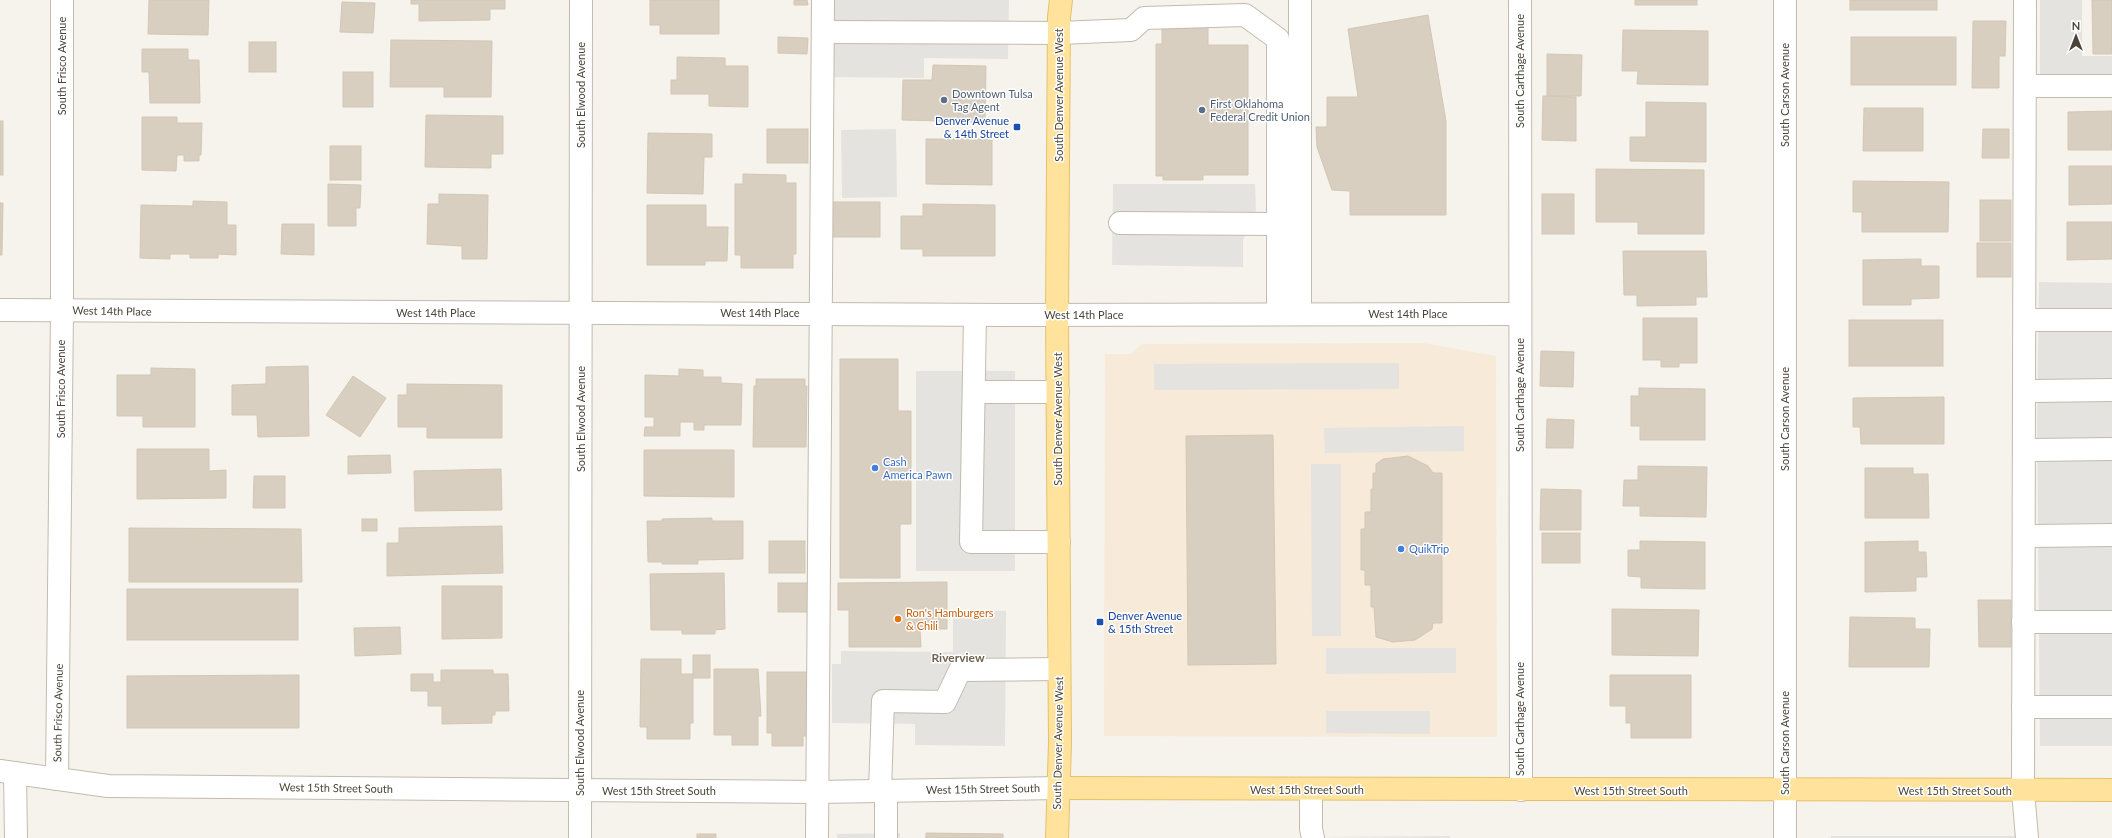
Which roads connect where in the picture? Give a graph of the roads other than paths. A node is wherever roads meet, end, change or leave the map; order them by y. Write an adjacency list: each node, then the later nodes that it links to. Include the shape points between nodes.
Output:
1 (62, 0): 16 (street, South Frisco Avenue)
2 (581, 0): 17 (street, South Elwood Avenue)
3 (823, 0): 9 (street)
4 (1061, 0): 10 (main road, South Denver Avenue West)
5 (1300, 0): 20 (street)
6 (1520, 0): 21 (street, South Carthage Avenue)
7 (1785, 0): 48 (street, South Carson Avenue)
8 (2025, 0): 11 (street)
9 (824, 32): 10 (street); 18 (street)
10 (1059, 33): 14 (street, via 1131,30 1144,18 1245,15 1278,39); 23 (main road, South Denver Avenue West)
11 (2025, 86): 12 (street); 24 (street)
12 (2112, 86)
13 (1120, 223): 14 (street)
14 (1278, 224): 19 (street)
15 (0, 310): 16 (street, West 14th Place)
16 (62, 310): 17 (street, West 14th Place); 41 (street, South Frisco Avenue)
17 (581, 313): 18 (street, West 14th Place); 46 (street, South Elwood Avenue)
18 (820, 313): 22 (street, West 14th Place); 50 (street)
19 (1278, 314): 20 (street, West 14th Place); 23 (street, West 14th Place)
20 (1300, 314): 21 (street, West 14th Place)
21 (1520, 314): 44 (street, South Carthage Avenue)
22 (975, 315): 23 (street, West 14th Place); 28 (street)
23 (1057, 315): 29 (main road, South Denver Avenue West)
24 (2025, 320): 25 (street); 27 (street)
25 (2112, 320)
26 (2112, 390): 27 (street)
27 (2024, 391): 31 (street)
28 (974, 392): 29 (street); 34 (street, via 971,542)
29 (1058, 392): 34 (main road, South Denver Avenue West)
30 (2112, 449): 31 (street)
31 (2024, 450): 33 (street)
32 (2112, 535): 33 (street)
33 (2024, 536): 35 (street)
34 (1059, 542): 37 (main road, South Denver Avenue West)
35 (2023, 622): 36 (street); 39 (street)
36 (2112, 622)
37 (1059, 669): 42 (main road, South Denver Avenue West); 47 (street, via 960,670 945,702 883,701)
38 (2112, 706): 39 (street)
39 (2023, 707): 49 (street)
40 (7, 772): 41 (street, West 15th Street South); 51 (street)
41 (57, 779): 46 (street, West 15th Street South, via 108,786)
42 (1059, 788): 43 (main road, West 15th Street South); 47 (street, West 15th Street South); 55 (main road, South Denver Avenue West)
43 (1311, 790): 44 (main road, West 15th Street South); 56 (street)
44 (1521, 790): 48 (main road, West 15th Street South)
45 (2112, 790): 49 (main road, West 15th Street South)
46 (580, 791): 50 (street, West 15th Street South); 52 (street, South Elwood Avenue)
47 (883, 791): 50 (street, West 15th Street South); 54 (street)
48 (1785, 791): 49 (main road, West 15th Street South); 57 (street, South Carson Avenue)
49 (2023, 791): 58 (street)
50 (817, 792): 53 (street)
51 (16, 838)
52 (580, 838)
53 (817, 838)
54 (886, 838)
55 (1057, 838)
56 (1313, 838)
57 (1785, 838)
58 (2027, 838)

